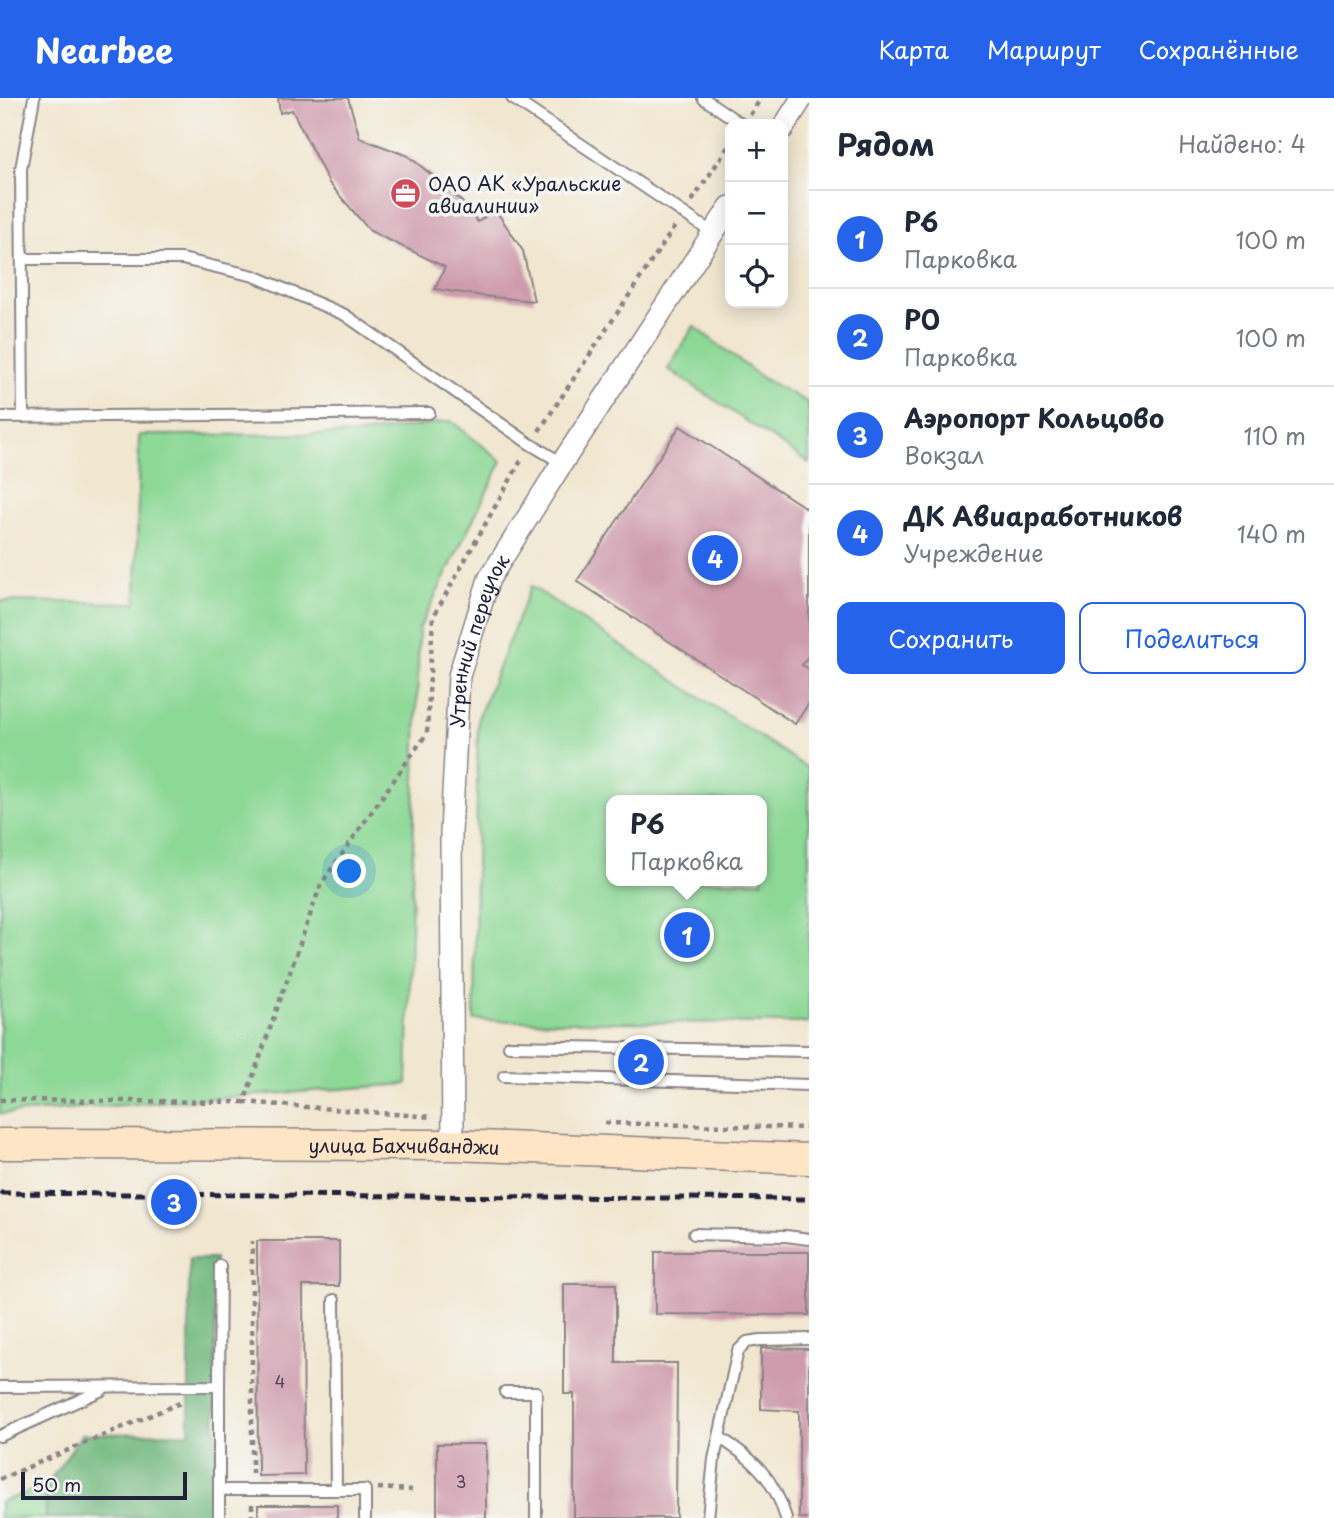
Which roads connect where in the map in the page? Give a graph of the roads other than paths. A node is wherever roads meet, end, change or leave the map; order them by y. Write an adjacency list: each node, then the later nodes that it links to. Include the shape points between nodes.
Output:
1 (34, 98): 9 (lane, via 21,169)
2 (512, 98): 8 (lane)
3 (703, 98): 5 (lane)
4 (802, 98): 6 (street)
5 (734, 119)
6 (788, 120)
7 (725, 215): 8 (street, Утренний переулок)
8 (713, 233): 13 (street, Утренний переулок)
9 (22, 259): 12 (lane); 13 (lane, via 182,259 254,276 345,314)
10 (429, 413): 12 (lane)
11 (0, 417): 12 (lane)
12 (23, 417)
13 (562, 463): 18 (street, Утренний переулок, via 489,579 459,676 451,833)
14 (509, 1046): 15 (lane)
15 (809, 1051)
16 (503, 1076): 17 (lane)
17 (809, 1085)
18 (453, 1132): 19 (main road, улица Бахчиванджи); 20 (main road, улица Бахчиванджи)
19 (0, 1144)
20 (809, 1159)
21 (694, 1234): 22 (lane)
22 (809, 1239)
23 (220, 1266): 26 (lane)
24 (334, 1300): 33 (lane)
25 (809, 1339): 31 (lane, via 747,1342 738,1351)
26 (219, 1386): 28 (lane); 32 (lane)
27 (0, 1387): 28 (lane)
28 (108, 1387): 30 (lane)
29 (505, 1392): 36 (lane, via 536,1392)
30 (0, 1436)
31 (719, 1437): 37 (lane); 38 (lane, via 745,1453 768,1478)
32 (219, 1490): 33 (lane); 34 (lane)
33 (336, 1490): 35 (lane, via 365,1490)
34 (219, 1518)
35 (365, 1518)
36 (536, 1518)
37 (708, 1518)
38 (786, 1518)

